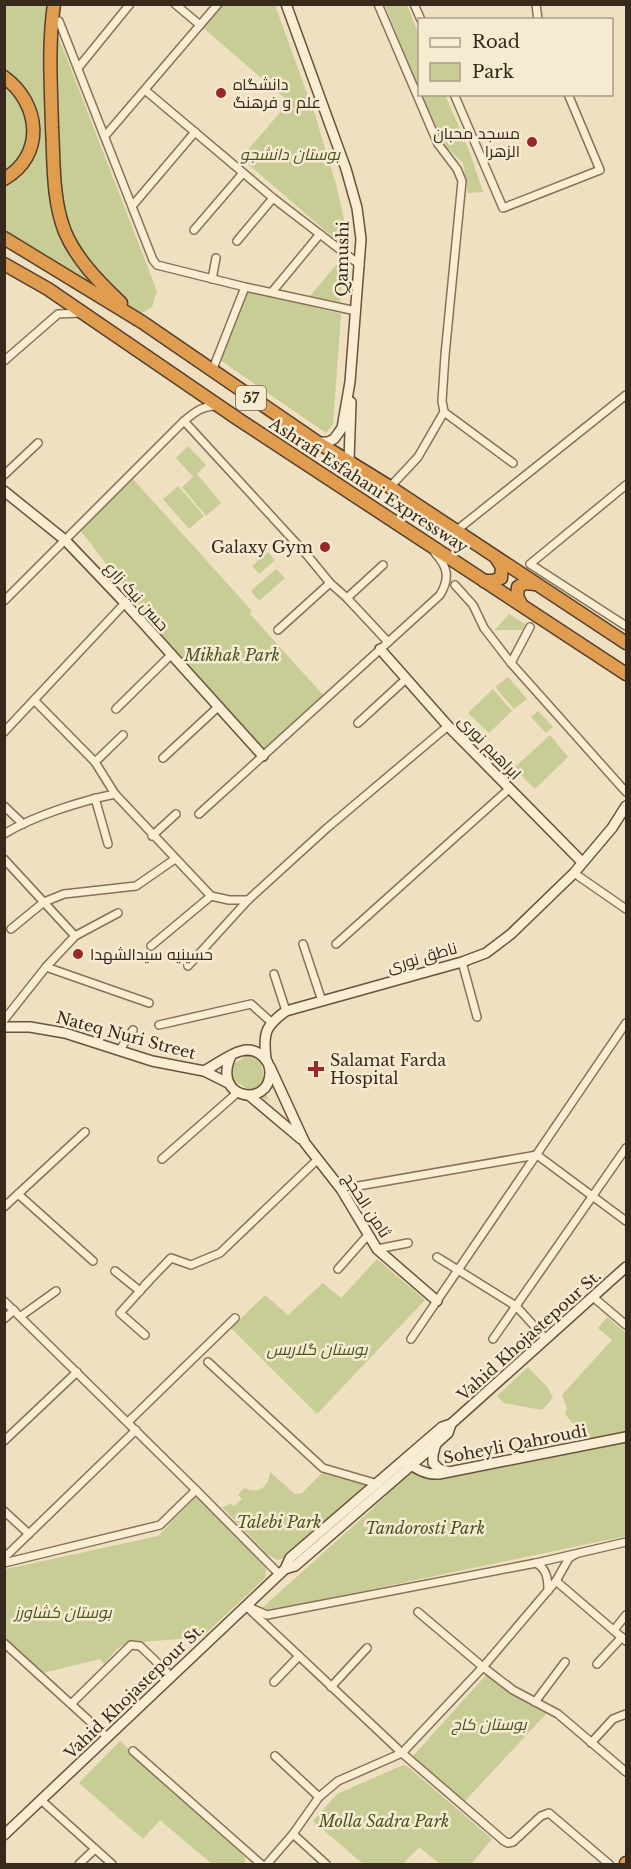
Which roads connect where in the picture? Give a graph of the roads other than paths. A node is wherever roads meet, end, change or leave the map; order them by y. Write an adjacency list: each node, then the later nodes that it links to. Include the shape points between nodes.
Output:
1 (54, 4): 34 (highway, via 50,55 59,212 71,243 88,269)
2 (130, 4): 11 (street)
3 (175, 4): 10 (street)
4 (218, 4): 10 (street)
5 (286, 4): 28 (street, Qamushi, via 357,208)
6 (378, 4): 40 (street, via 438,144 462,181)
7 (414, 4): 8 (street)
8 (420, 18)
9 (59, 21): 11 (street)
10 (200, 26): 13 (street)
11 (78, 68): 17 (street)
12 (4, 76): 19 (highway, via 25,98 33,117 33,140 26,159)
13 (145, 90): 16 (street); 17 (street)
14 (455, 96): 15 (street, via 503,207 600,170)
15 (569, 96)
16 (195, 132): 18 (street); 21 (street)
17 (105, 136): 21 (street)
18 (243, 173): 20 (street); 22 (street)
19 (4, 180)
20 (273, 198): 23 (street); 25 (street)
21 (133, 205): 29 (street, via 157,265)
22 (194, 230)
23 (320, 234): 28 (street); 31 (street)
24 (4, 238): 34 (highway, Ashrafi Esfahani Expressway / 57)
25 (237, 241)
26 (216, 258): 29 (street)
27 (4, 264): 33 (highway, Ashrafi Esfahani Expressway / 57)
28 (360, 265): 32 (street, Qamushi)
29 (212, 279): 30 (street)
30 (245, 287): 31 (street); 36 (street)
31 (272, 292): 32 (street)
32 (357, 311): 37 (street, Qamushi)
33 (84, 313): 35 (street, via 58,314); 39 (highway, Ashrafi Esfahani Expressway / 57)
34 (142, 322): 36 (highway, Ashrafi Esfahani Expressway / 57)
35 (4, 361)
36 (212, 372): 42 (highway, Ashrafi Esfahani Expressway / 57)
37 (350, 382): 42 (street, via 342,428 334,439); 44 (street)
38 (627, 395): 50 (street)
39 (219, 406): 41 (street, via 197,410); 52 (highway, Ashrafi Esfahani Expressway / 57)
40 (444, 412): 45 (street); 47 (street, via 418,457)
41 (184, 421): 51 (street); 56 (street)
42 (317, 442): 44 (highway, Ashrafi Esfahani Expressway / 57)
43 (38, 443): 46 (street)
44 (348, 461): 47 (highway, Ashrafi Esfahani Expressway / 57)
45 (513, 463)
46 (4, 475)
47 (390, 487): 50 (highway, Ashrafi Esfahani Expressway / 57)
48 (625, 489): 63 (street, via 530,564)
49 (4, 491): 51 (street, حسن نیک زارع)
50 (457, 530): 53 (highway, Ashrafi Esfahani Expressway / 57)
51 (65, 540): 60 (street); 61 (street, حسن نیک زارع)
52 (432, 545): 55 (highway, Ashrafi Esfahani Expressway / 57); 67 (street, via 445,563 443,589)
53 (497, 559): 55 (highway, via 502,567 501,578); 57 (highway, Ashrafi Esfahani Expressway / 57)
54 (383, 565): 59 (street)
55 (484, 581): 62 (highway, Ashrafi Esfahani Expressway / 57)
56 (330, 583): 59 (street); 65 (street)
57 (535, 584): 62 (highway, via 518,587); 66 (highway, Ashrafi Esfahani Expressway / 57)
58 (455, 585): 69 (street)
59 (347, 598): 67 (street)
60 (4, 601)
61 (125, 603): 68 (street, حسن نیک زارع); 72 (street)
62 (521, 604): 70 (highway, Ashrafi Esfahani Expressway / 57)
63 (627, 626)
64 (530, 627): 69 (street)
65 (278, 630)
66 (627, 643)
67 (384, 646): 71 (street, ابراهیم نوری); 79 (street)
68 (171, 655): 73 (street, حسن نیک زارع); 74 (street)
69 (511, 663): 83 (street)
70 (627, 674)
71 (406, 679): 75 (street); 76 (street, ابراهیم نوری)
72 (34, 700): 77 (street); 81 (street)
73 (218, 707): 79 (street, حسن نیک زارع); 80 (street)
74 (116, 709)
75 (358, 723)
76 (448, 726): 82 (street, ابراهیم نوری); 99 (street)
77 (4, 732)
78 (123, 735): 81 (street)
79 (263, 756): 89 (street)
80 (163, 758)
81 (95, 762): 84 (street)
82 (509, 789): 96 (street, ابراهیم نوری); 105 (street)
83 (627, 792)
84 (115, 794): 85 (street); 92 (street)
85 (95, 798): 90 (street); 93 (street)
86 (4, 806): 90 (street)
87 (627, 806): 96 (street, ناطق نوری)
88 (176, 814): 92 (street)
89 (199, 814)
90 (23, 824): 91 (street)
91 (4, 834)
92 (152, 836): 95 (street)
93 (108, 844)
94 (4, 859): 100 (street)
95 (175, 859): 98 (street); 100 (street, via 136,886 64,894)
96 (582, 861): 97 (street, ناطق نوری)
97 (574, 873): 101 (street); 108 (street, ناطق نوری, via 511,934 486,953)
98 (211, 896): 99 (street); 107 (street)
99 (248, 900): 109 (street)
100 (44, 902): 103 (street); 104 (street)
101 (627, 909)
102 (118, 913): 104 (street)
103 (11, 929)
104 (75, 936): 110 (street)
105 (336, 944)
106 (303, 945): 112 (street)
107 (151, 946)
108 (462, 962): 112 (street, ناطق نوری); 115 (street)
109 (188, 966)
110 (46, 967): 113 (street); 116 (street)
111 (274, 974): 114 (street)
112 (322, 1001): 114 (street, ناطق نوری)
113 (149, 1003)
114 (286, 1011): 117 (street, ناطق نوری)
115 (477, 1017)
116 (4, 1020)
117 (271, 1022): 119 (street, via 251,1004); 122 (street, ناطق نوری)
118 (627, 1023): 134 (street)
119 (159, 1025)
120 (4, 1027): 123 (street, Nateq Nuri Street, via 64,1033)
121 (133, 1029): 123 (street)
122 (264, 1037): 124 (street); 126 (street)
123 (119, 1051): 127 (street, Nateq Nuri Street)
124 (241, 1051): 125 (street); 126 (street, via 250,1050)
125 (231, 1056): 127 (street); 128 (street, via 226,1072)
126 (268, 1063): 130 (street, via 270,1079 266,1088); 132 (street)
127 (204, 1071): 128 (street, Nateq Nuri Street)
128 (228, 1083): 129 (street)
129 (237, 1093): 130 (street); 135 (street)
130 (250, 1096): 132 (street)
131 (85, 1132): 138 (street)
132 (305, 1143): 136 (street, ثامن الحجج)
133 (627, 1148): 139 (street)
134 (537, 1155): 137 (street); 139 (street); 149 (street)
135 (162, 1159)
136 (317, 1160): 137 (street, ثامن الحجج); 152 (street, via 220,1253 191,1265 171,1258)
137 (341, 1189): 142 (street, ثامن الحجج)
138 (18, 1194): 140 (street); 146 (street)
139 (593, 1196): 141 (street); 156 (street)
140 (4, 1207)
141 (627, 1221)
142 (368, 1235): 144 (street, ثامن الحجج); 148 (street)
143 (408, 1243): 144 (street)
144 (377, 1249): 155 (street, ثامن الحجج)
145 (436, 1257): 149 (street)
146 (93, 1261)
147 (627, 1267): 153 (street, Vahid Khojastepour St.)
148 (338, 1269)
149 (459, 1269): 155 (street); 156 (street)
150 (115, 1271): 152 (street)
151 (56, 1291): 158 (street)
152 (140, 1291): 162 (street, via 120,1313)
153 (593, 1297): 161 (street); 165 (street, Vahid Khojastepour St.)
154 (4, 1301): 157 (street)
155 (437, 1301): 163 (street)
156 (516, 1306): 164 (street); 165 (street)
157 (14, 1310): 158 (street); 160 (street)
158 (21, 1316): 167 (street)
159 (235, 1318): 168 (street)
160 (4, 1319)
161 (627, 1325)
162 (145, 1335)
163 (411, 1339)
164 (493, 1339)
165 (546, 1339): 169 (street, Vahid Khojastepour St.)
166 (208, 1362): 176 (street, via 322,1468)
167 (77, 1372): 168 (street); 172 (street)
168 (128, 1422): 170 (street)
169 (451, 1424): 173 (street, Vahid Khojastepour St.); 174 (street, Vahid Khojastepour St., via 442,1427)
170 (136, 1430): 177 (street); 179 (street)
171 (627, 1437): 175 (street, Soheyli Qahroudi)
172 (4, 1441)
173 (437, 1443): 174 (street, Vahid Khojastepour St.); 175 (street, via 433,1463 439,1469)
174 (408, 1463): 175 (street, Soheyli Qahroudi, via 433,1474); 176 (street, Vahid Khojastepour St.); 185 (street, Vahid Khojastepour St., via 296,1566)
175 (453, 1471)
176 (378, 1484): 185 (street, Vahid Khojastepour St., via 290,1558)
177 (196, 1490): 183 (street, via 160,1525); 185 (street)
178 (4, 1510): 179 (street)
179 (29, 1534): 182 (street)
180 (627, 1542): 181 (street)
181 (576, 1554): 184 (street); 186 (street, via 563,1566)
182 (4, 1558)
183 (4, 1563)
184 (536, 1563): 187 (street, via 544,1568); 188 (street, via 267,1615)
185 (282, 1571): 188 (street, Vahid Khojastepour St.)
186 (556, 1581): 187 (street); 191 (street)
187 (548, 1591): 198 (street)
188 (246, 1606): 195 (street); 205 (street, Vahid Khojastepour St.)
189 (418, 1612): 198 (street)
190 (627, 1615): 191 (street)
191 (614, 1630): 192 (street)
192 (624, 1639): 197 (street)
193 (4, 1643): 203 (street)
194 (367, 1648): 201 (street)
195 (299, 1656): 200 (street); 201 (street)
196 (565, 1662): 202 (street)
197 (597, 1664)
198 (483, 1667): 202 (street); 208 (street)
199 (167, 1672): 203 (street, via 140,1646 131,1645)
200 (274, 1682)
201 (331, 1687): 208 (street)
202 (535, 1702): 206 (street, via 558,1714)
203 (72, 1703): 205 (street)
204 (627, 1714): 206 (street, via 613,1719)
205 (107, 1737): 212 (street, Vahid Khojastepour St.)
206 (591, 1743): 210 (street)
207 (133, 1751): 218 (street)
208 (402, 1753): 211 (street, via 338,1781); 221 (street, via 504,1841 513,1842 549,1813)
209 (275, 1756): 211 (street)
210 (627, 1772)
211 (319, 1797): 213 (street)
212 (41, 1800): 214 (street, Vahid Khojastepour St.); 215 (street)
213 (293, 1834): 219 (street); 220 (street)
214 (4, 1835)
215 (95, 1849): 216 (street); 217 (street)
216 (79, 1864)
217 (112, 1864)
218 (261, 1864)
219 (267, 1864)
220 (326, 1864)
221 (609, 1864)

